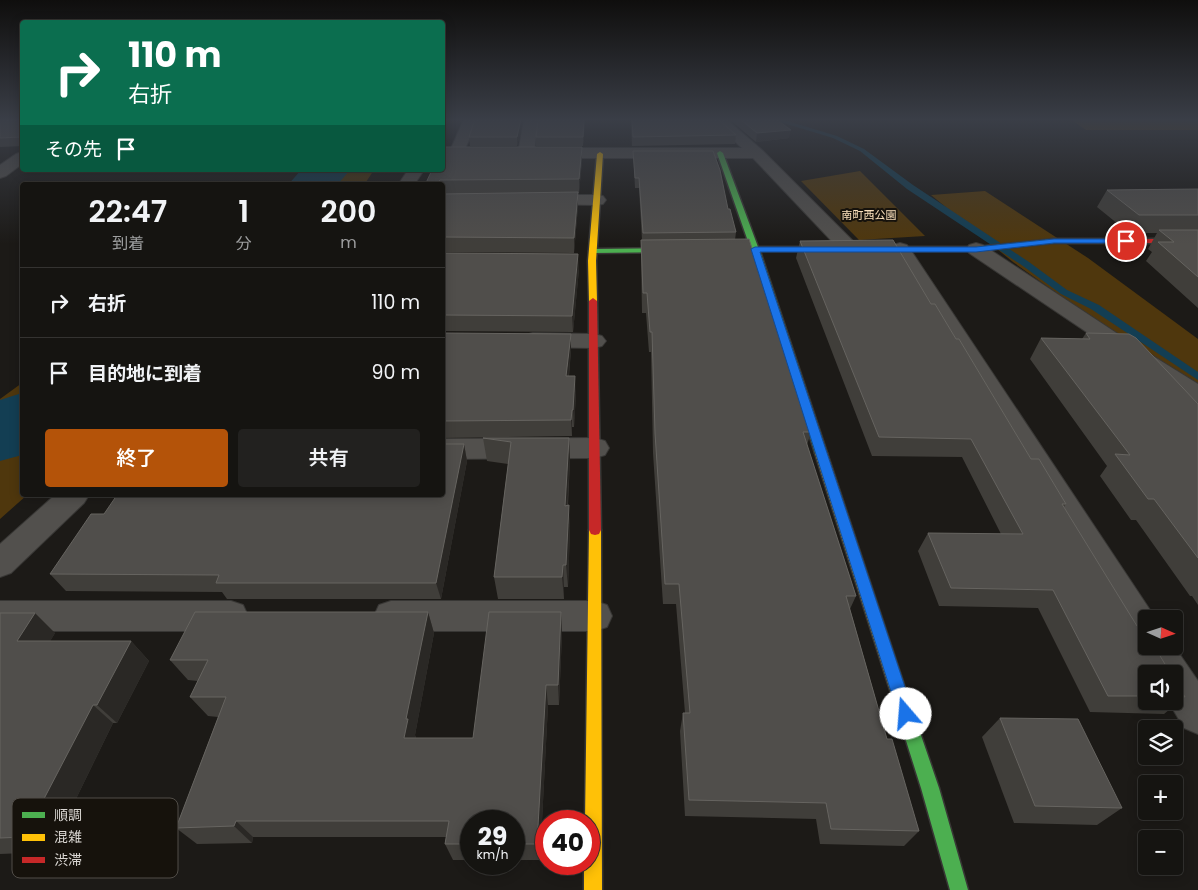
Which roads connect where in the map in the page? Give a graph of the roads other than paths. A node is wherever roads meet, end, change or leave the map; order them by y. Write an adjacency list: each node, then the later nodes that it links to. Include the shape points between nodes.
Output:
1 (17, 161): 5 (street)
2 (600, 161): 7 (street)
3 (723, 161): 11 (street)
4 (764, 161): 9 (street)
5 (0, 173)
6 (520, 200): 7 (street)
7 (597, 200): 15 (street)
8 (1198, 241): 13 (street, via 1054,241)
9 (849, 248): 11 (street); 12 (street)
10 (726, 249): 11 (street)
11 (755, 249): 32 (street, via 930,788)
12 (900, 249): 13 (street); 28 (street)
13 (976, 249): 19 (street)
14 (688, 250): 15 (street)
15 (593, 256): 16 (street); 18 (street)
16 (572, 261)
17 (509, 340): 18 (street)
18 (594, 341): 20 (street)
19 (1198, 395)
20 (595, 448): 21 (street); 27 (street)
21 (445, 449)
22 (72, 497): 23 (street)
23 (0, 564)
24 (0, 616): 25 (street)
25 (258, 616)
26 (357, 616): 27 (street)
27 (595, 616): 31 (street)
28 (1138, 621)
29 (1183, 692): 30 (street)
30 (1198, 715)
31 (593, 890)
32 (959, 890)

